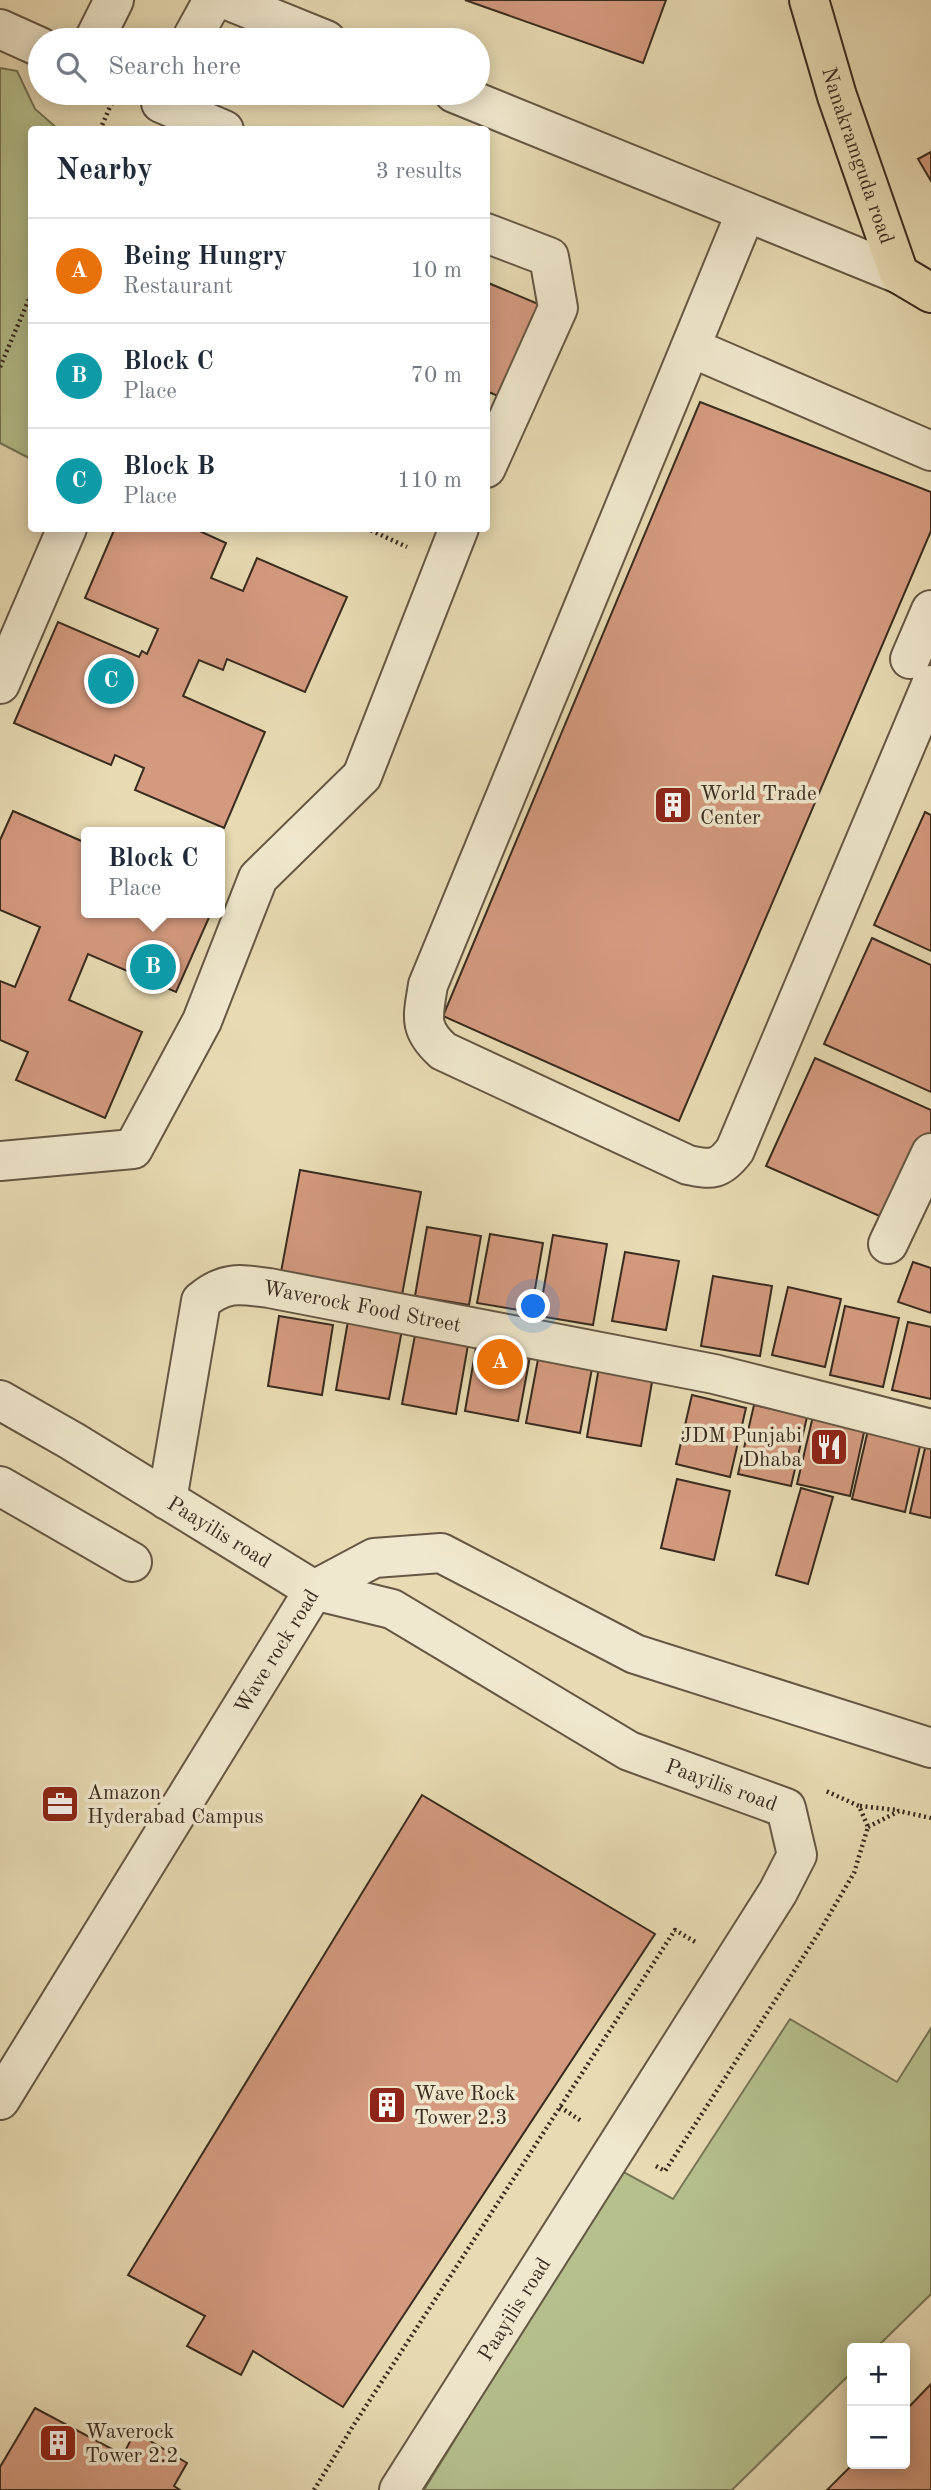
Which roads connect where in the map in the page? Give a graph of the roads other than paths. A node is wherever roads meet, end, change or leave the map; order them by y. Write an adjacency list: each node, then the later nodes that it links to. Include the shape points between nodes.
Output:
1 (114, 0): 5 (street)
2 (213, 0): 6 (street)
3 (227, 0): 7 (street)
4 (809, 0): 15 (main road, Nanakramguda road)
5 (100, 28)
6 (198, 28)
7 (296, 28)
8 (0, 29): 9 (street)
9 (28, 42)
10 (173, 105): 12 (street)
11 (483, 105): 13 (street)
12 (216, 126)
13 (746, 212): 15 (street); 17 (street)
14 (490, 235): 19 (street, via 549,257 558,308)
15 (899, 274): 16 (main road)
16 (931, 293)
17 (692, 348): 18 (street); 23 (street, via 428,985 423,1015 429,1038 443,1051 688,1165 708,1169 724,1164 735,1150)
18 (931, 451)
19 (490, 459)
20 (65, 532): 24 (street)
21 (457, 532): 26 (street, via 362,776 258,878 202,1021 134,1149)
22 (931, 610): 23 (street)
23 (921, 672)
24 (0, 684)
25 (931, 1153): 27 (street)
26 (0, 1161)
27 (888, 1244)
28 (0, 1399): 31 (street, Paayilis road)
29 (931, 1429): 31 (street, Waverock Food Street, via 714,1374 241,1284 215,1289 201,1301)
30 (0, 1486): 32 (street)
31 (167, 1500): 33 (street, Paayilis road)
32 (132, 1562)
33 (314, 1590): 34 (street, Wave rock road, via 374,1558 441,1553 635,1654); 35 (street, Wave rock road); 36 (street, Paayilis road, via 392,1609 629,1751 786,1808 797,1855 778,1892)
34 (931, 1748)
35 (0, 2100)
36 (400, 2490)

